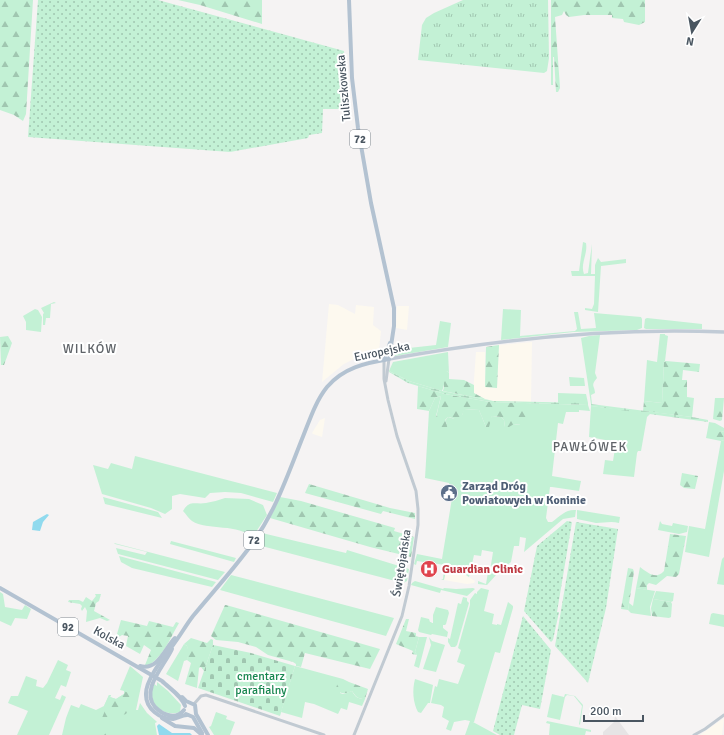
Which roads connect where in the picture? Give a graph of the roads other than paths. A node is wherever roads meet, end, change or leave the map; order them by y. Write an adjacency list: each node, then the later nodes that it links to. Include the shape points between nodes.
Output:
1 (349, 0): 2 (main road, Tuliszkowska / 72, via 355,104)
2 (374, 220): 4 (main road, Świętojańska / 72, via 394,303 395,320)
3 (724, 332): 4 (main road, Europejska, via 653,331 563,335)
4 (386, 359): 6 (main road, Europejska / 72, via 352,368 339,376 324,391 264,526); 20 (street, Świętojańska, via 386,389 394,427 416,491 418,525 402,616)
5 (0, 588): 7 (main road, Kolska / 92)
6 (182, 630): 8 (main road, 72); 8 (main road, Europejska / 72)
7 (134, 664): 8 (main road); 10 (main road, Kolska / 92)
8 (157, 668): 9 (main road, Europejska / 72)
9 (152, 681): 12 (main road, Europejska / 72, via 150,696 156,708 172,716 180,714); 16 (main road, Europejska / 72, via 146,689 146,700)
10 (162, 681): 11 (main road, 92); 12 (main road, 92, via 176,694)
11 (192, 703): 12 (main road); 13 (main road, via 196,706); 19 (street, via 202,695 208,696)
12 (184, 708): 14 (main road, 92)
13 (195, 711): 14 (main road); 18 (main road)
14 (189, 715): 16 (main road, via 173,719); 17 (main road, 92)
15 (724, 715): 21 (street)
16 (160, 716): 17 (main road, via 172,724 194,728)
17 (202, 735)
18 (208, 735)
19 (324, 735)
20 (354, 735)
21 (694, 735)

